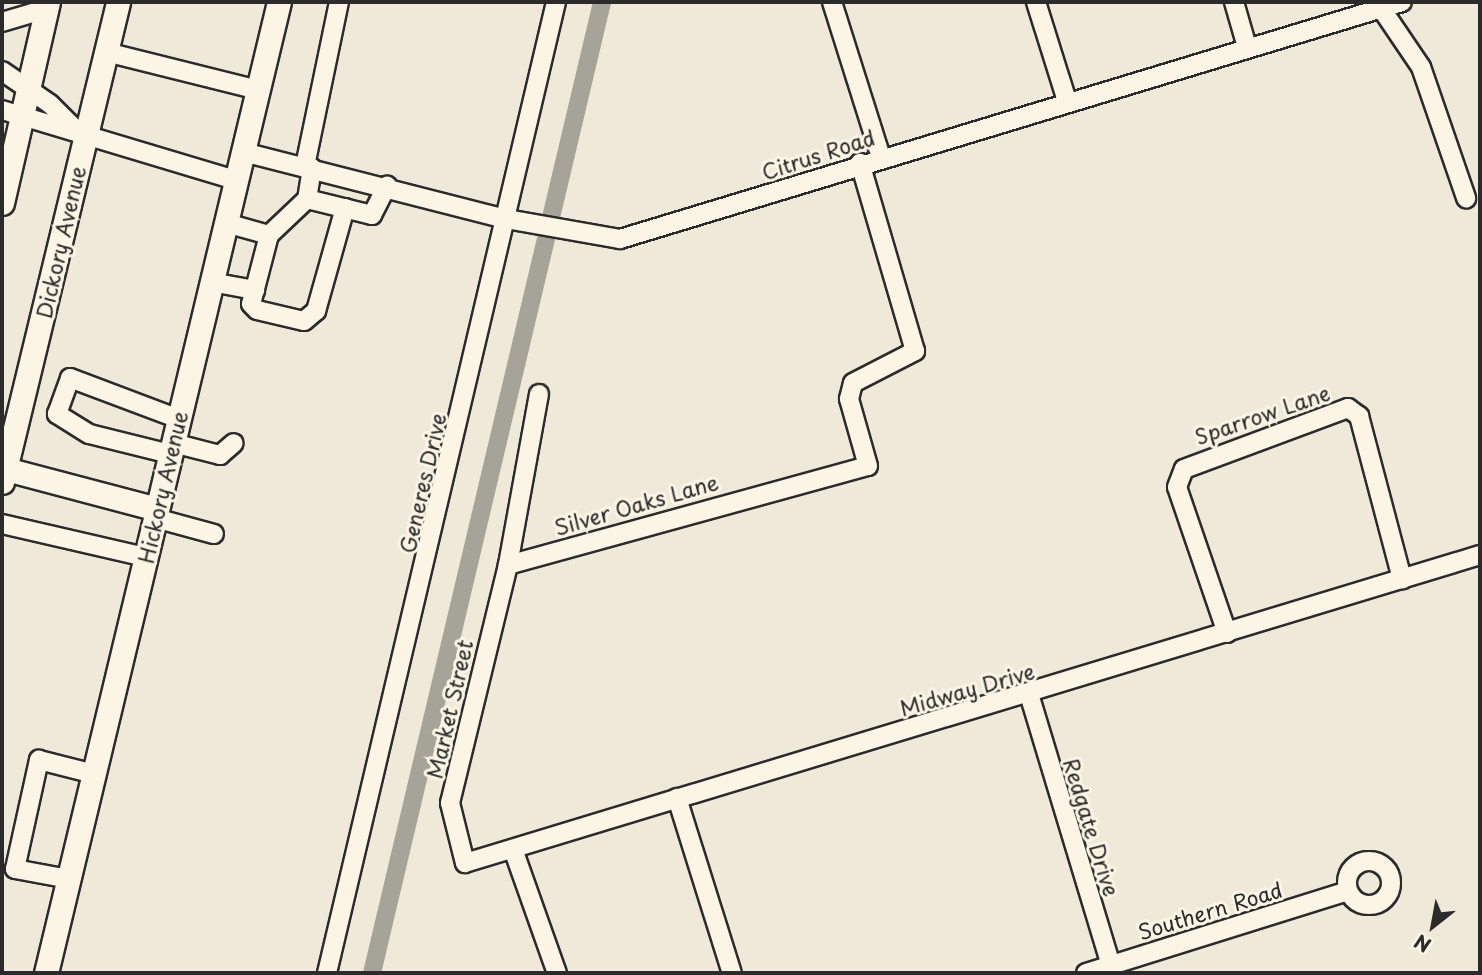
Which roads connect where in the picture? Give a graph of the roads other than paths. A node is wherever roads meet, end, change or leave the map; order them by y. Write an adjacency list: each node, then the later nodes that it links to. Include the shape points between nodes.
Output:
1 (118, 2): 13 (main road, Dickory Avenue)
2 (339, 2): 23 (street)
3 (556, 2): 30 (street, Generes Drive)
4 (832, 2): 21 (street)
5 (1036, 2): 17 (street)
6 (1234, 2): 12 (street)
7 (1402, 2): 10 (street, Citrus Road)
8 (275, 3): 16 (main road, Hickory Avenue)
9 (47, 5): 11 (street); 15 (main road)
10 (1381, 8): 12 (street, Citrus Road); 26 (street, via 1421,67)
11 (2, 22)
12 (1247, 47): 17 (street, Citrus Road)
13 (106, 52): 16 (street); 19 (main road, Dickory Avenue)
14 (2, 71): 15 (street)
15 (27, 88): 18 (main road); 19 (street)
16 (258, 90): 20 (main road, Hickory Avenue)
17 (1067, 101): 21 (street, Citrus Road)
18 (11, 113): 19 (street); 28 (main road)
19 (85, 139): 24 (street); 39 (main road, Dickory Avenue)
20 (243, 152): 23 (street, Citrus Road); 24 (main road, Hickory Avenue)
21 (881, 157): 22 (street, Citrus Road)
22 (860, 163): 30 (street, Citrus Road, via 635,237 570,234); 45 (street, Silver Oaks Lane, via 915,351 853,383 849,399 868,466)
23 (308, 167): 25 (street, Citrus Road); 27 (street)
24 (236, 180): 31 (main road, Hickory Avenue)
25 (387, 186): 29 (street, via 372,215); 30 (street, Citrus Road)
26 (1466, 198)
27 (307, 200): 29 (street); 32 (street)
28 (2, 202)
29 (345, 208): 34 (street, via 316,311 304,321 257,310 251,304)
30 (510, 220): 57 (street, Generes Drive)
31 (226, 223): 32 (street); 33 (main road, Hickory Avenue)
32 (269, 234): 34 (street)
33 (211, 282): 34 (street); 36 (main road, Hickory Avenue)
34 (254, 290)
35 (539, 394): 45 (street, Market Street)
36 (178, 419): 38 (main road, Hickory Avenue); 38 (street, via 71,378 57,414 89,434)
37 (234, 443): 38 (street, via 220,455)
38 (172, 448): 40 (main road, Hickory Avenue)
39 (3, 473): 40 (main road)
40 (156, 513): 42 (street); 44 (main road, Hickory Avenue)
41 (2, 524): 44 (street)
42 (214, 534)
43 (1480, 555): 46 (street, Midway Drive)
44 (145, 557): 49 (main road, Hickory Avenue)
45 (508, 565): 52 (street, Market Street, via 450,803)
46 (1402, 579): 47 (street, Midway Drive); 47 (street, Sparrow Lane, via 1359,416 1348,408 1184,469 1177,487)
47 (1227, 633): 48 (street, Midway Drive)
48 (1029, 695): 50 (street, Midway Drive); 55 (street, Redgate Drive)
49 (94, 774): 53 (main road, Hickory Avenue); 53 (street, via 39,760 15,869)
50 (677, 798): 51 (street, Midway Drive); 59 (street)
51 (513, 849): 52 (street, Midway Drive); 58 (street)
52 (465, 863)
53 (69, 879): 56 (main road, Hickory Avenue)
54 (1347, 891): 55 (street, Southern Road)
55 (1112, 969): 60 (street, Southern Road)
56 (46, 973)
57 (327, 973)
58 (557, 973)
59 (732, 973)
60 (1086, 973)

